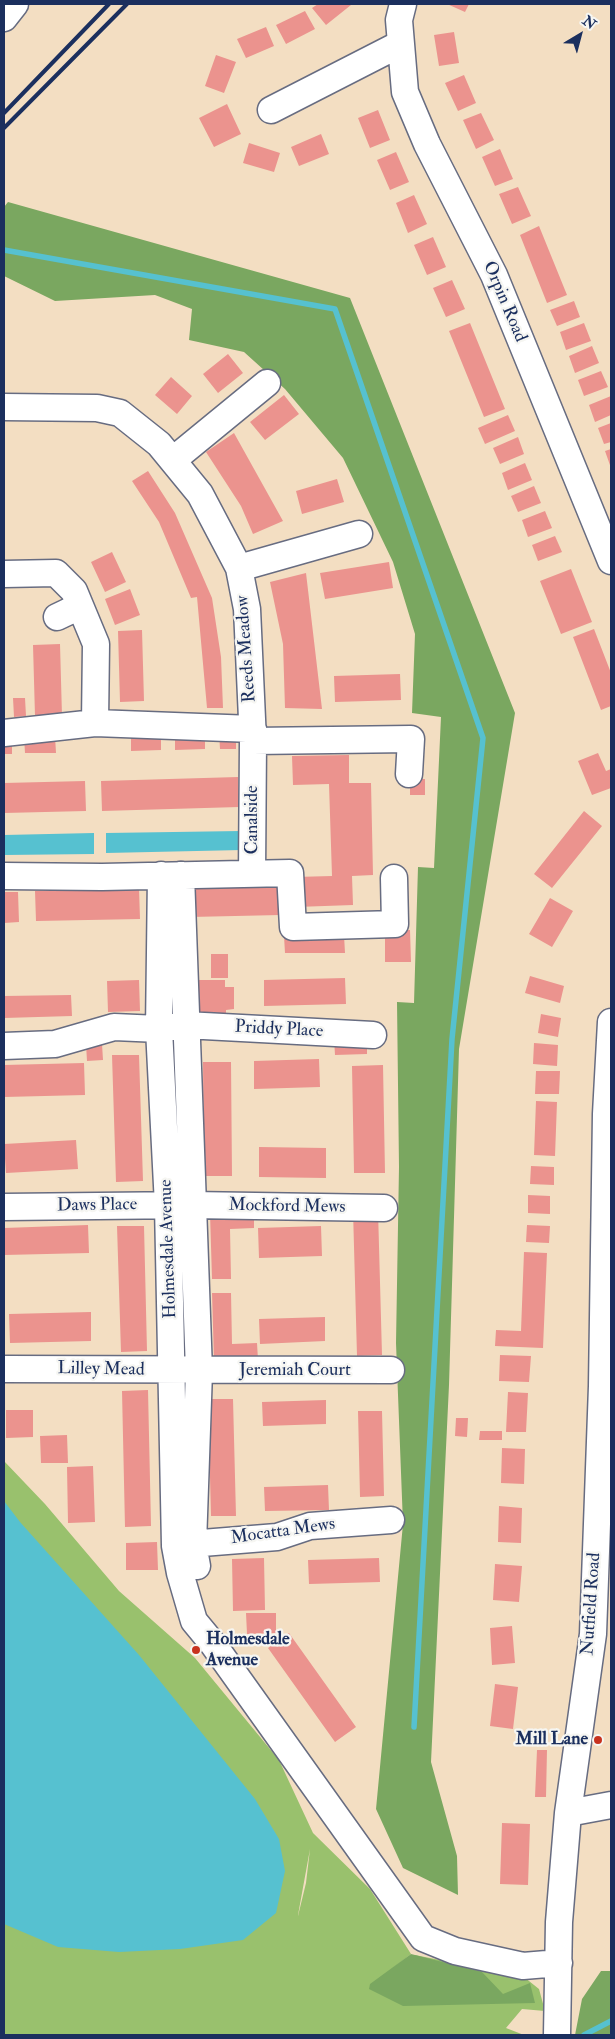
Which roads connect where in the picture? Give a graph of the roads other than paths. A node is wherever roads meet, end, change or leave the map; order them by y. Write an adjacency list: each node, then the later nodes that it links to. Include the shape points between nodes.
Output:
1 (16, 4): 3 (street)
2 (403, 4): 4 (street, Orpin Road, via 398,20)
3 (4, 18)
4 (400, 44): 5 (street); 10 (street, Orpin Road, via 405,92 427,144 494,275)
5 (271, 110)
6 (267, 383): 8 (street)
7 (4, 407): 8 (street, Reeds Meadow, via 109,410 131,420)
8 (166, 452): 11 (street, Reeds Meadow, via 200,494)
9 (359, 534): 11 (street)
10 (611, 561)
11 (239, 568): 15 (street, Reeds Meadow, via 247,609)
12 (4, 574): 13 (street, via 56,573 70,605 96,644)
13 (95, 723): 14 (street, Reeds Meadow); 15 (street, Reeds Meadow)
14 (4, 733)
15 (253, 735): 16 (street, via 411,739); 17 (street, Canalside)
16 (408, 774)
17 (252, 874): 18 (street, Canalside); 20 (street, via 290,873 293,927 395,924)
18 (171, 875): 19 (street, Canalside); 22 (street, Holmesdale Avenue); 23 (street, Holmesdale Avenue)
19 (4, 876)
20 (394, 878)
21 (611, 1022): 26 (street, Nutfield Road)
22 (185, 1025): 23 (street, Priddy Place); 24 (street, Priddy Place); 27 (street, Holmesdale Avenue)
23 (159, 1029): 25 (street, Priddy Place, via 114,1027 55,1044); 27 (street, Holmesdale Avenue)
24 (373, 1035)
25 (4, 1046)
26 (609, 1114): 34 (street, Nutfield Road)
27 (180, 1205): 28 (street, Daws Place); 29 (street, Mockford Mews); 32 (street, Holmesdale Avenue); 33 (street, Holmesdale Avenue)
28 (4, 1207)
29 (384, 1208)
30 (4, 1369): 32 (street, Lilley Mead)
31 (391, 1370): 33 (street, Jeremiah Court)
32 (172, 1371): 33 (street, Lilley Mead); 36 (street, Holmesdale Avenue)
33 (198, 1371): 36 (street, Holmesdale Avenue)
34 (606, 1387): 38 (street, Nutfield Road, via 593,1634)
35 (391, 1520): 36 (street, Mocatta Mews, via 310,1526 277,1537)
36 (184, 1545): 39 (street, Holmesdale Avenue, via 213,1644 424,1938 455,1951 523,1966)
37 (611, 1805): 38 (street)
38 (568, 1813): 39 (street, Nutfield Road)
39 (559, 1963): 40 (street, Nutfield Road)
40 (557, 2035)

